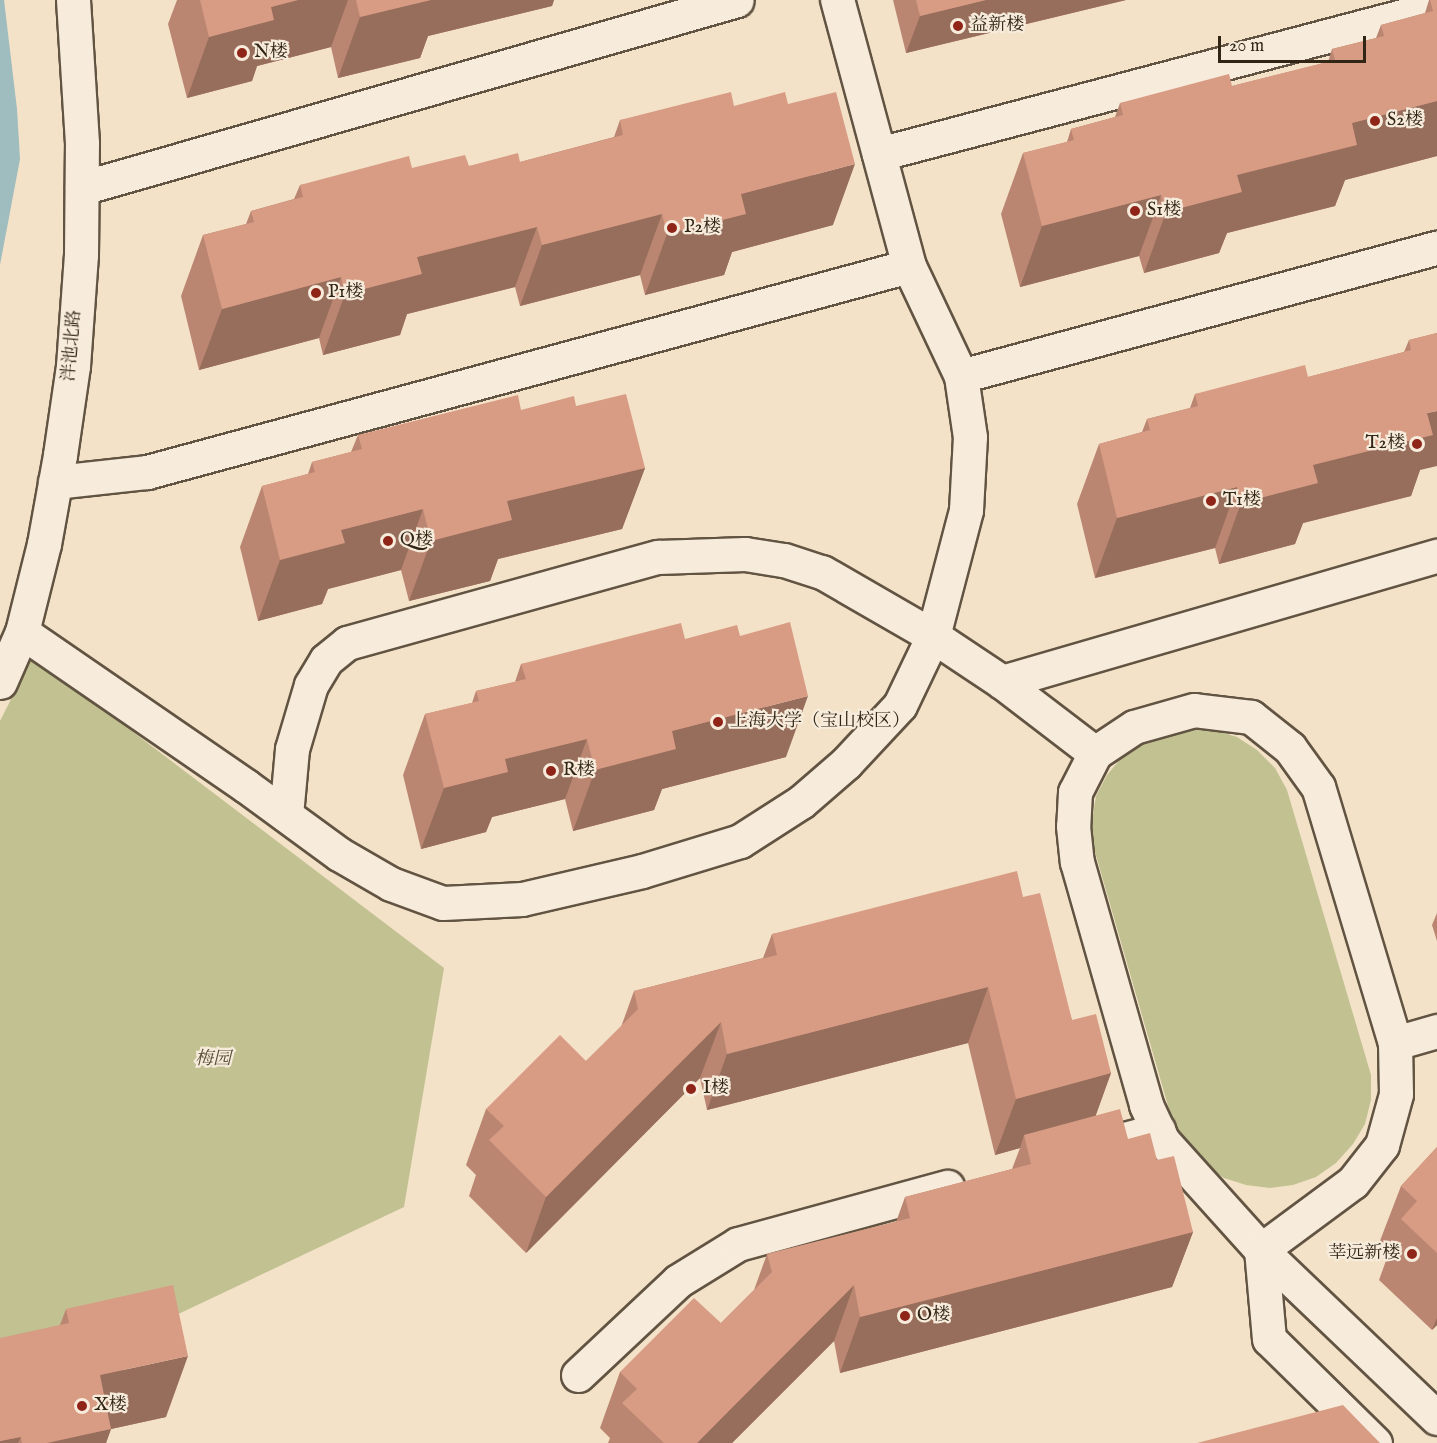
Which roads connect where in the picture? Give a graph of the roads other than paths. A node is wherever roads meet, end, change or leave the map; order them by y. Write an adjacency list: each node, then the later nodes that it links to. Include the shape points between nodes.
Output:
1 (73, 0): 6 (street, 泮池北路)
2 (737, 0): 6 (street)
3 (837, 0): 5 (street)
4 (1437, 7): 5 (street)
5 (879, 154): 8 (street)
6 (82, 188): 10 (street, 泮池北路, via 73,366)
7 (1437, 248): 9 (street)
8 (909, 266): 9 (street); 10 (street, via 147,472)
9 (961, 376): 13 (street, via 970,437 966,510)
10 (55, 482): 12 (street, 泮池北路)
11 (1437, 556): 15 (street)
12 (22, 632): 14 (street, 泮池北路); 17 (street)
13 (933, 636): 15 (street); 17 (street, via 900,705 846,762 801,801 740,840 642,871 522,899 444,903 391,884 339,854); 17 (street, via 822,572 784,560 711,554 658,557 347,643 326,660 311,685 292,749)
14 (0, 682)
15 (1002, 682): 16 (street)
16 (1095, 753): 19 (street, via 1134,727 1194,710 1251,717 1290,748 1318,787); 20 (street, via 1075,792 1077,862 1146,1106)
17 (286, 815)
18 (1437, 1031): 19 (street)
19 (1395, 1043): 23 (street, via 1396,1094 1382,1145 1353,1182)
20 (1158, 1130): 21 (street); 23 (street, via 1163,1141)
21 (1056, 1158)
22 (976, 1179): 24 (street, via 738,1244 678,1281)
23 (1261, 1250): 25 (street); 26 (street, via 1269,1339)
24 (578, 1375)
25 (1437, 1418)
26 (1376, 1443)

